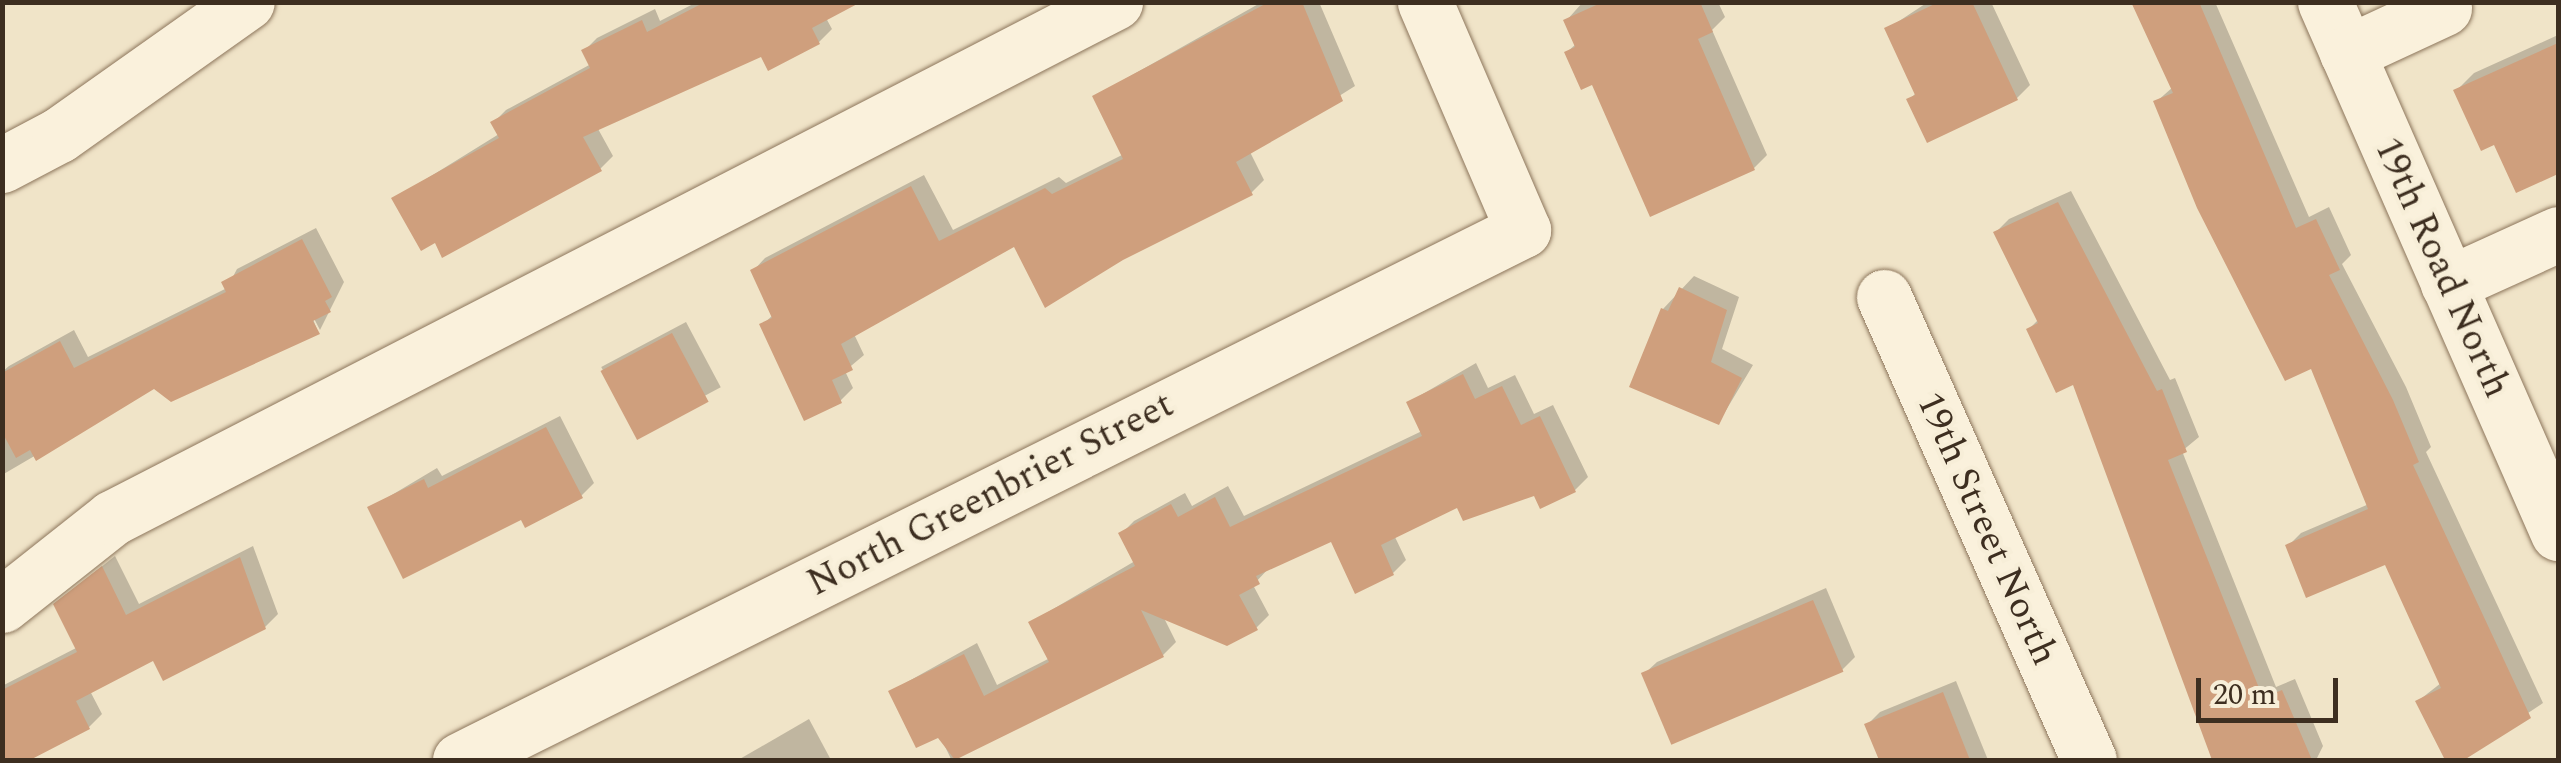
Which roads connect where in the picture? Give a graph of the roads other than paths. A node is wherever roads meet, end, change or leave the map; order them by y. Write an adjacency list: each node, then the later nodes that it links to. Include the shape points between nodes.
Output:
1 (246, 2): 7 (street, via 59,135)
2 (1115, 2): 12 (street, via 112,518)
3 (1425, 2): 13 (street, North Greenbrier Street, via 1523,230)
4 (2325, 2): 6 (street, 19th Road North)
5 (2444, 8): 6 (street)
6 (2347, 53): 9 (street, 19th Road North)
7 (2, 165)
8 (2558, 234): 9 (street)
9 (2448, 284): 11 (street, 19th Road North)
10 (1884, 297): 14 (street, 19th Street North)
11 (2558, 533)
12 (2, 604)
13 (460, 760)
14 (2088, 760)

